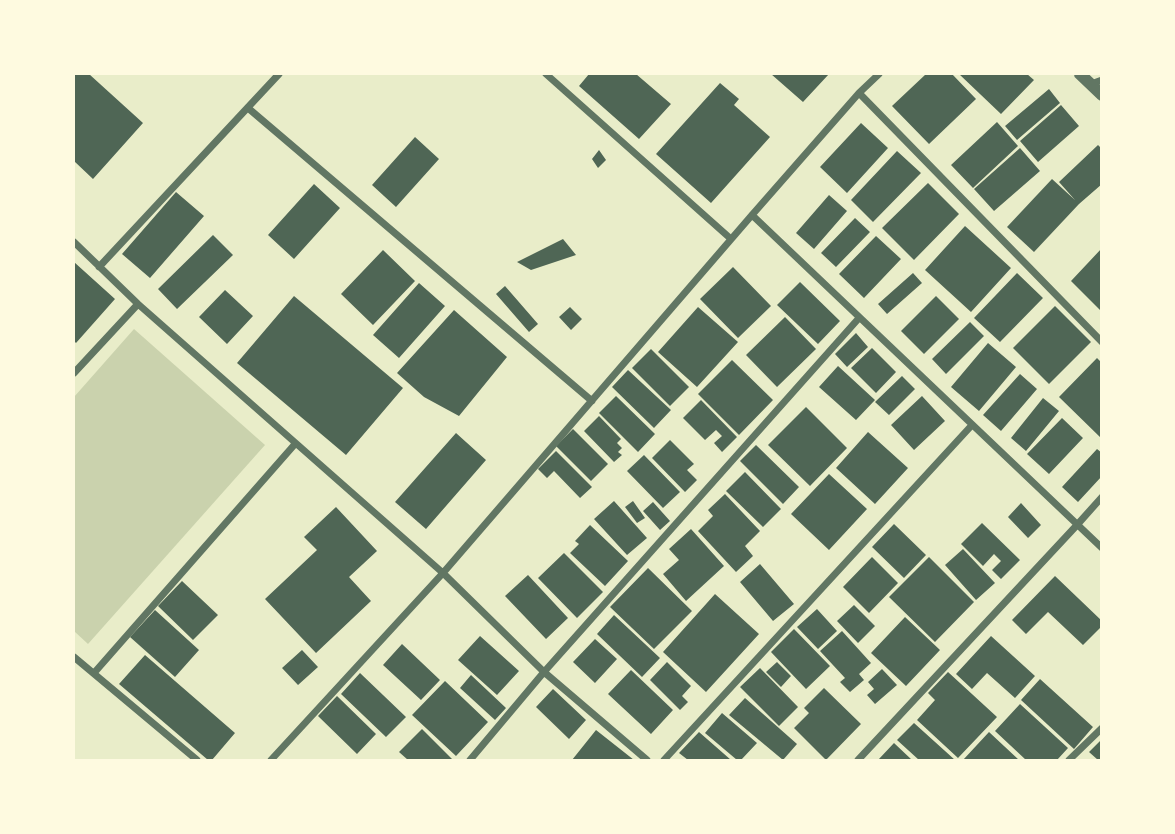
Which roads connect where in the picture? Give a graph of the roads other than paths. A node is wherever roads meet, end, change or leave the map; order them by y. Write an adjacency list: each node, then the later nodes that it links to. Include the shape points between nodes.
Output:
1 (279, 74): 10 (street)
2 (546, 74): 6 (street)
3 (560, 74): 6 (street)
4 (879, 74): 8 (street)
5 (1080, 74): 7 (street)
6 (554, 81): 12 (street)
7 (1096, 82): 9 (street)
8 (859, 93): 11 (street); 17 (street)
9 (1101, 95)
10 (248, 108): 14 (street); 19 (street)
11 (752, 215): 12 (street); 16 (street)
12 (731, 239): 19 (street)
13 (74, 243): 14 (street)
14 (99, 267): 15 (street)
15 (138, 304): 18 (street); 21 (street)
16 (859, 318): 20 (street); 27 (street)
17 (1101, 342)
18 (74, 373)
19 (592, 401): 25 (street)
20 (972, 425): 23 (street); 34 (street)
21 (295, 444): 25 (street); 28 (street)
22 (1101, 497): 23 (street)
23 (1077, 525): 24 (street); 35 (street)
24 (1101, 548)
25 (443, 573): 27 (street); 31 (street)
26 (74, 657): 28 (street)
27 (544, 672): 32 (street); 33 (street)
28 (94, 673): 30 (street)
29 (1101, 728): 36 (street)
30 (197, 761)
31 (271, 761)
32 (470, 761)
33 (647, 761)
34 (664, 761)
35 (858, 761)
36 (1069, 761)

